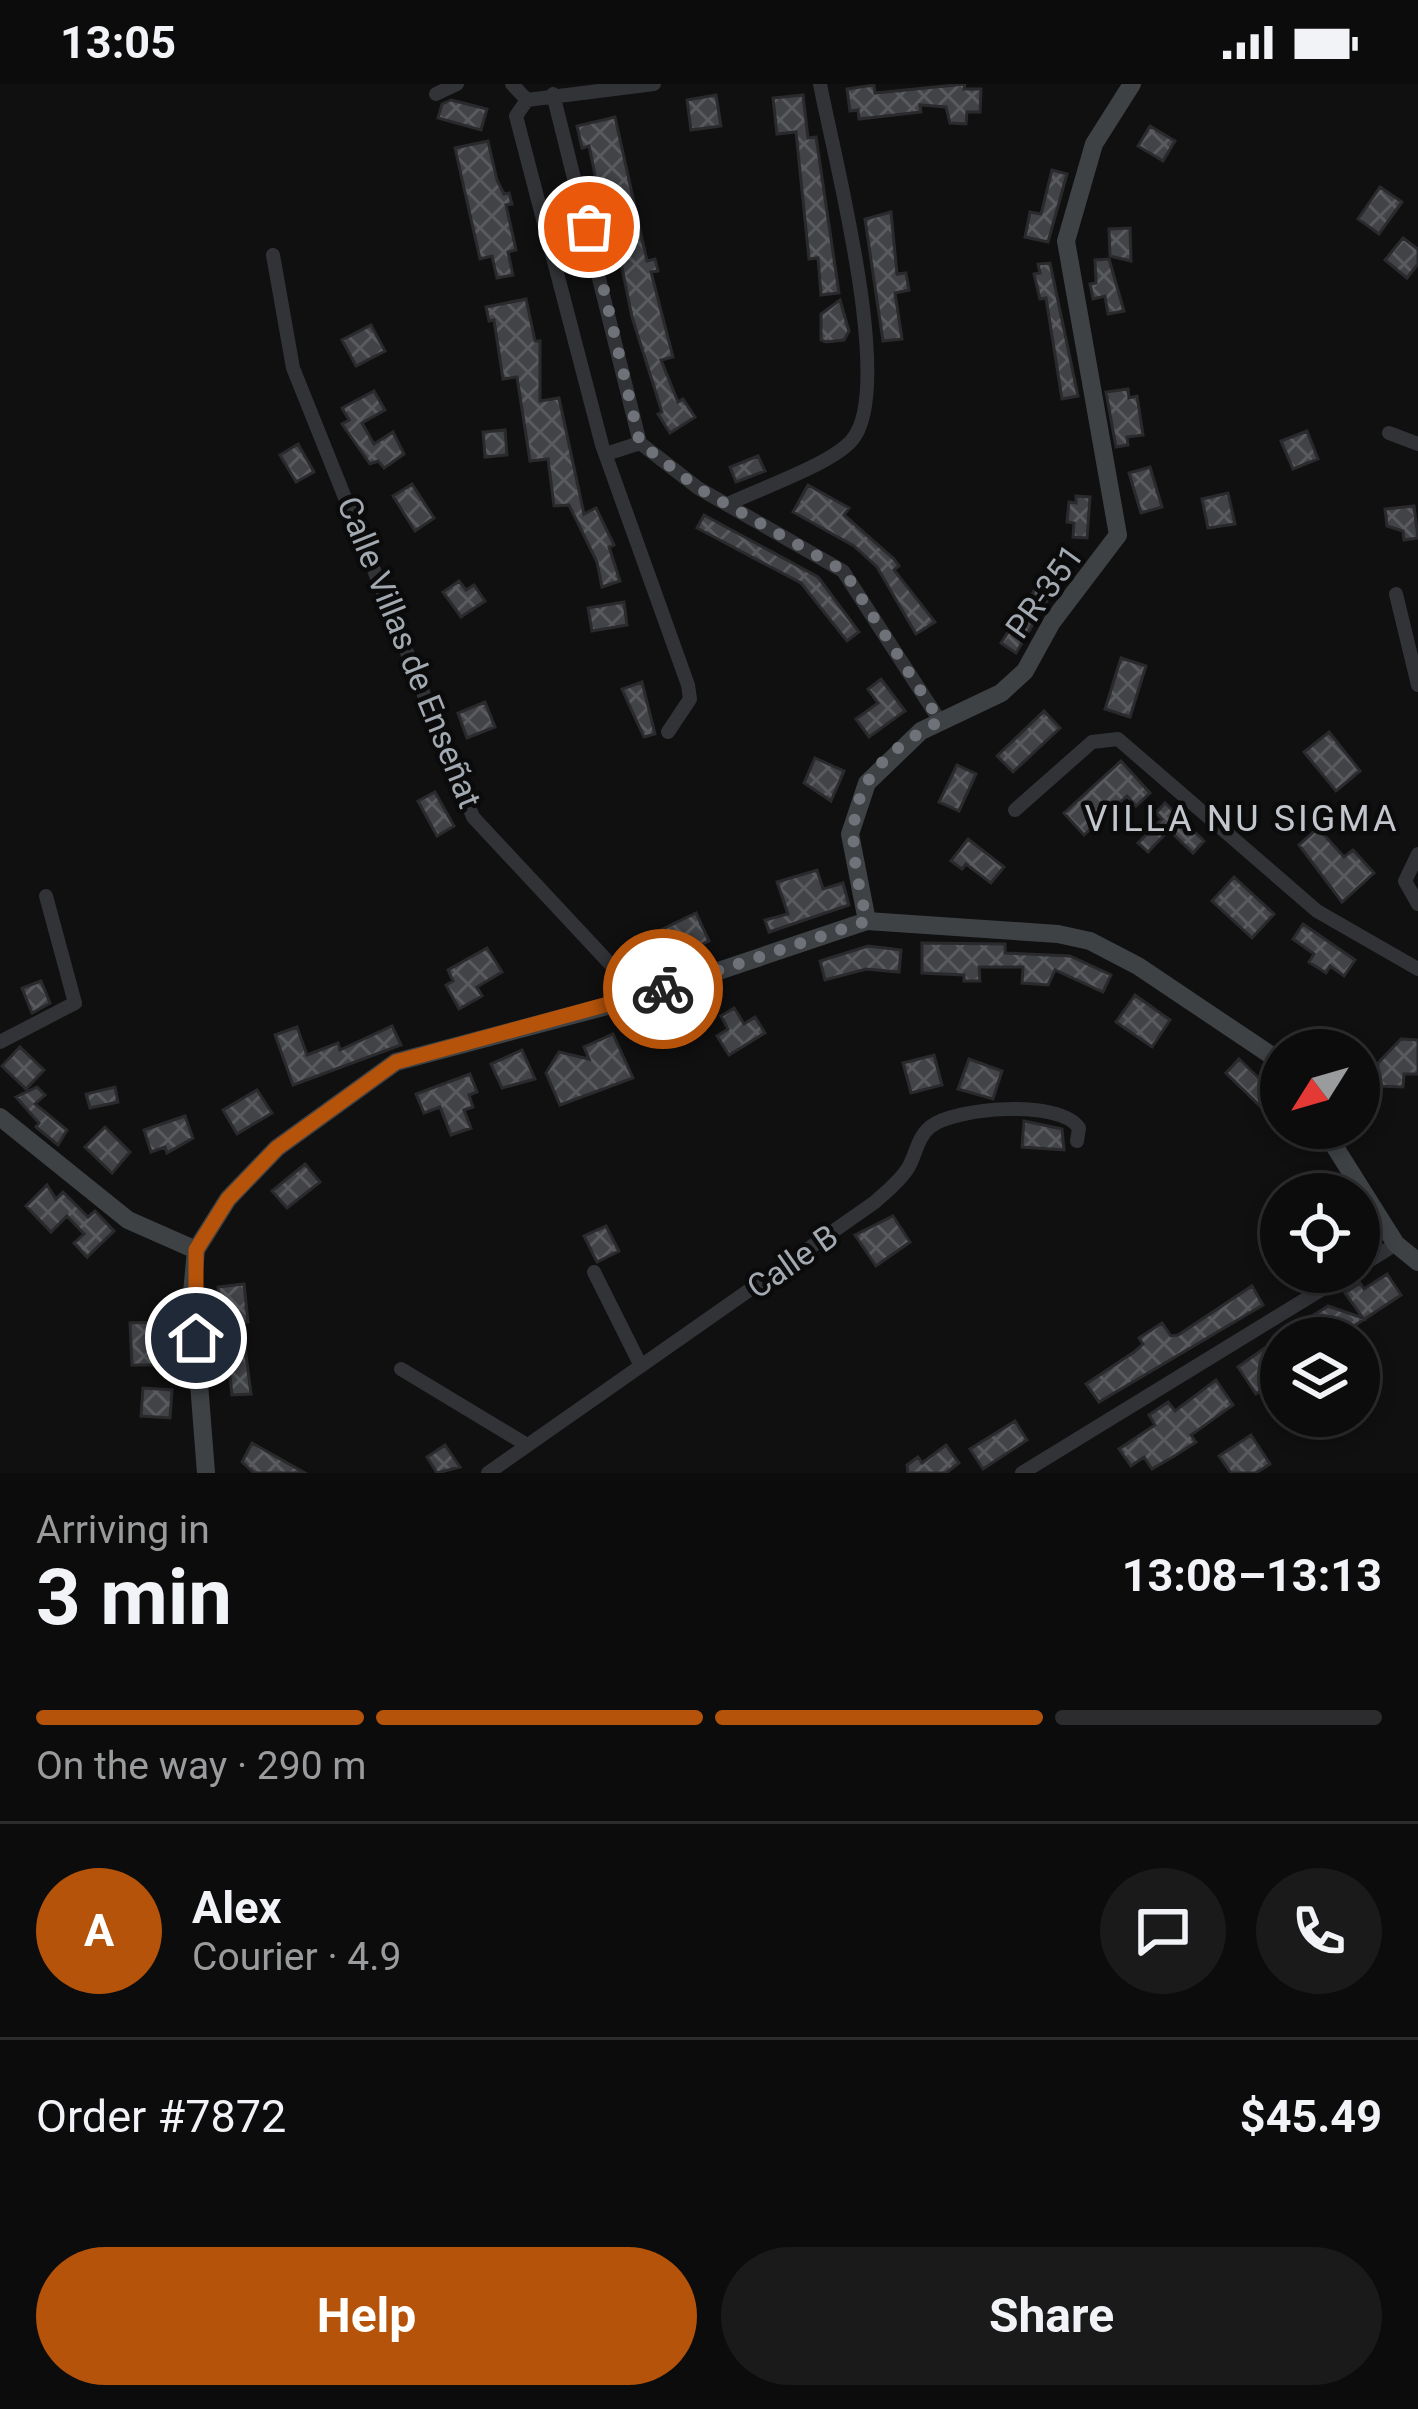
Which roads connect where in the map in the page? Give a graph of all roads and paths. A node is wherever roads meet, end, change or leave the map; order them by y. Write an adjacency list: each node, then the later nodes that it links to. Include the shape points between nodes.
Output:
1 (457, 84): 6 (street)
2 (512, 84): 8 (street)
3 (654, 84): 7 (street)
4 (820, 84): 14 (street, via 871,352 862,420 848,445)
5 (1132, 84): 17 (main road, PR-351 / PR-351, via 1094,144 1066,242 1118,535 1025,671 1000,693)
6 (436, 94)
7 (553, 94): 8 (street); 11 (street)
8 (527, 100): 13 (street, via 516,116)
9 (273, 255): 25 (street, Calle Villas de Enseñat, via 293,368 473,817)
10 (1389, 433): 12 (street)
11 (640, 443): 13 (street); 14 (street)
12 (1418, 444)
13 (606, 454): 18 (street, via 688,685 690,698)
14 (728, 504): 17 (street, via 844,571)
15 (1396, 594): 16 (street)
16 (1418, 685)
17 (940, 721): 23 (main road, PR-351 / PR-351, via 878,767 853,815)
18 (668, 732)
19 (1015, 810): 24 (street, via 1092,742 1118,739 1317,911)
20 (1418, 854): 22 (street, via 1405,887)
21 (46, 896): 26 (street, via 75,1003)
22 (1418, 904)
23 (867, 921): 25 (main road); 27 (main road, via 1090,941)
24 (1418, 969)
25 (641, 997): 32 (main road, via 396,1062 277,1148 228,1199)
26 (0, 1042)
27 (1260, 1048)
28 (0, 1117): 32 (main road, via 128,1220)
29 (1077, 1141): 37 (street, Calle B, via 1071,1115 1050,1108 944,1117 923,1132 906,1172 875,1202)
30 (1336, 1149): 31 (main road)
31 (1396, 1244): 33 (street); 34 (main road)
32 (196, 1250): 40 (main road)
33 (1380, 1254)
34 (1418, 1262)
35 (595, 1272): 37 (street)
36 (1316, 1293): 42 (street)
37 (641, 1366): 39 (street, Calle B)
38 (401, 1369): 39 (street)
39 (527, 1445): 41 (street, Calle B)
40 (206, 1473)
41 (488, 1473)
42 (1022, 1473)

